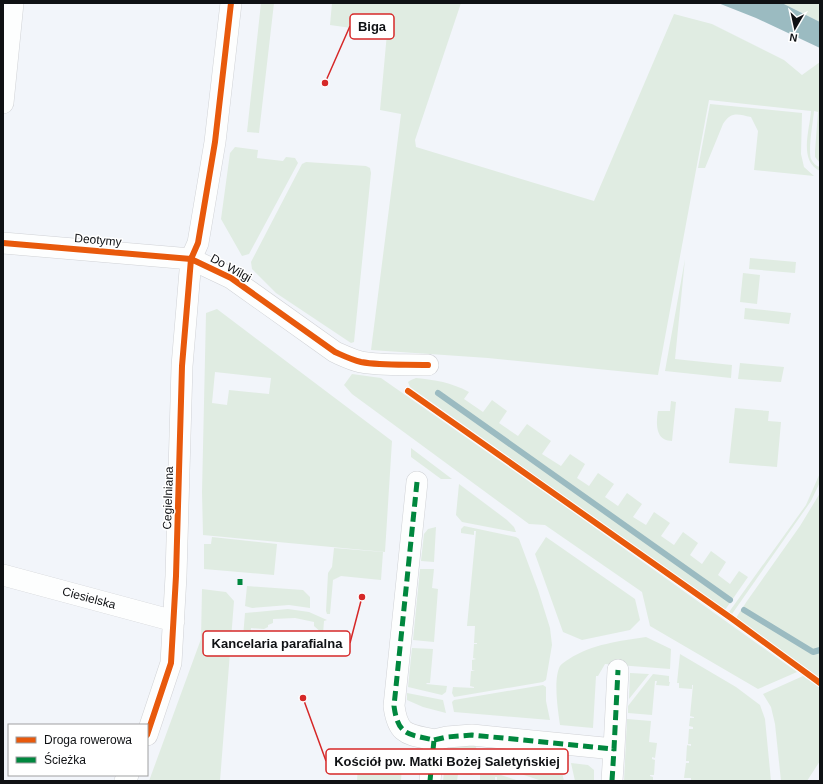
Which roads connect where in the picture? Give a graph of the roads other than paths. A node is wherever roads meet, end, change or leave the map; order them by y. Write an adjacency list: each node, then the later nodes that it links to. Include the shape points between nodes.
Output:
1 (13, 3): 3 (street)
2 (231, 3): 5 (street, Do Wilgi, via 215,142 198,244)
3 (3, 103)
4 (3, 243): 5 (street, Deotymy)
5 (191, 259): 6 (street, Do Wilgi, via 231,278 335,352 370,363); 9 (street, Cegielniana, via 182,366)
6 (428, 365)
7 (417, 482): 12 (street, via 394,706 401,728 409,734)
8 (3, 575): 9 (street, Ciesielska)
9 (174, 621): 11 (street, Cegielniana, via 171,663)
10 (618, 670): 13 (street)
11 (148, 731)
12 (434, 740): 13 (street, via 472,735); 14 (street)
13 (614, 749): 15 (street)
14 (430, 781)
15 (612, 781)

